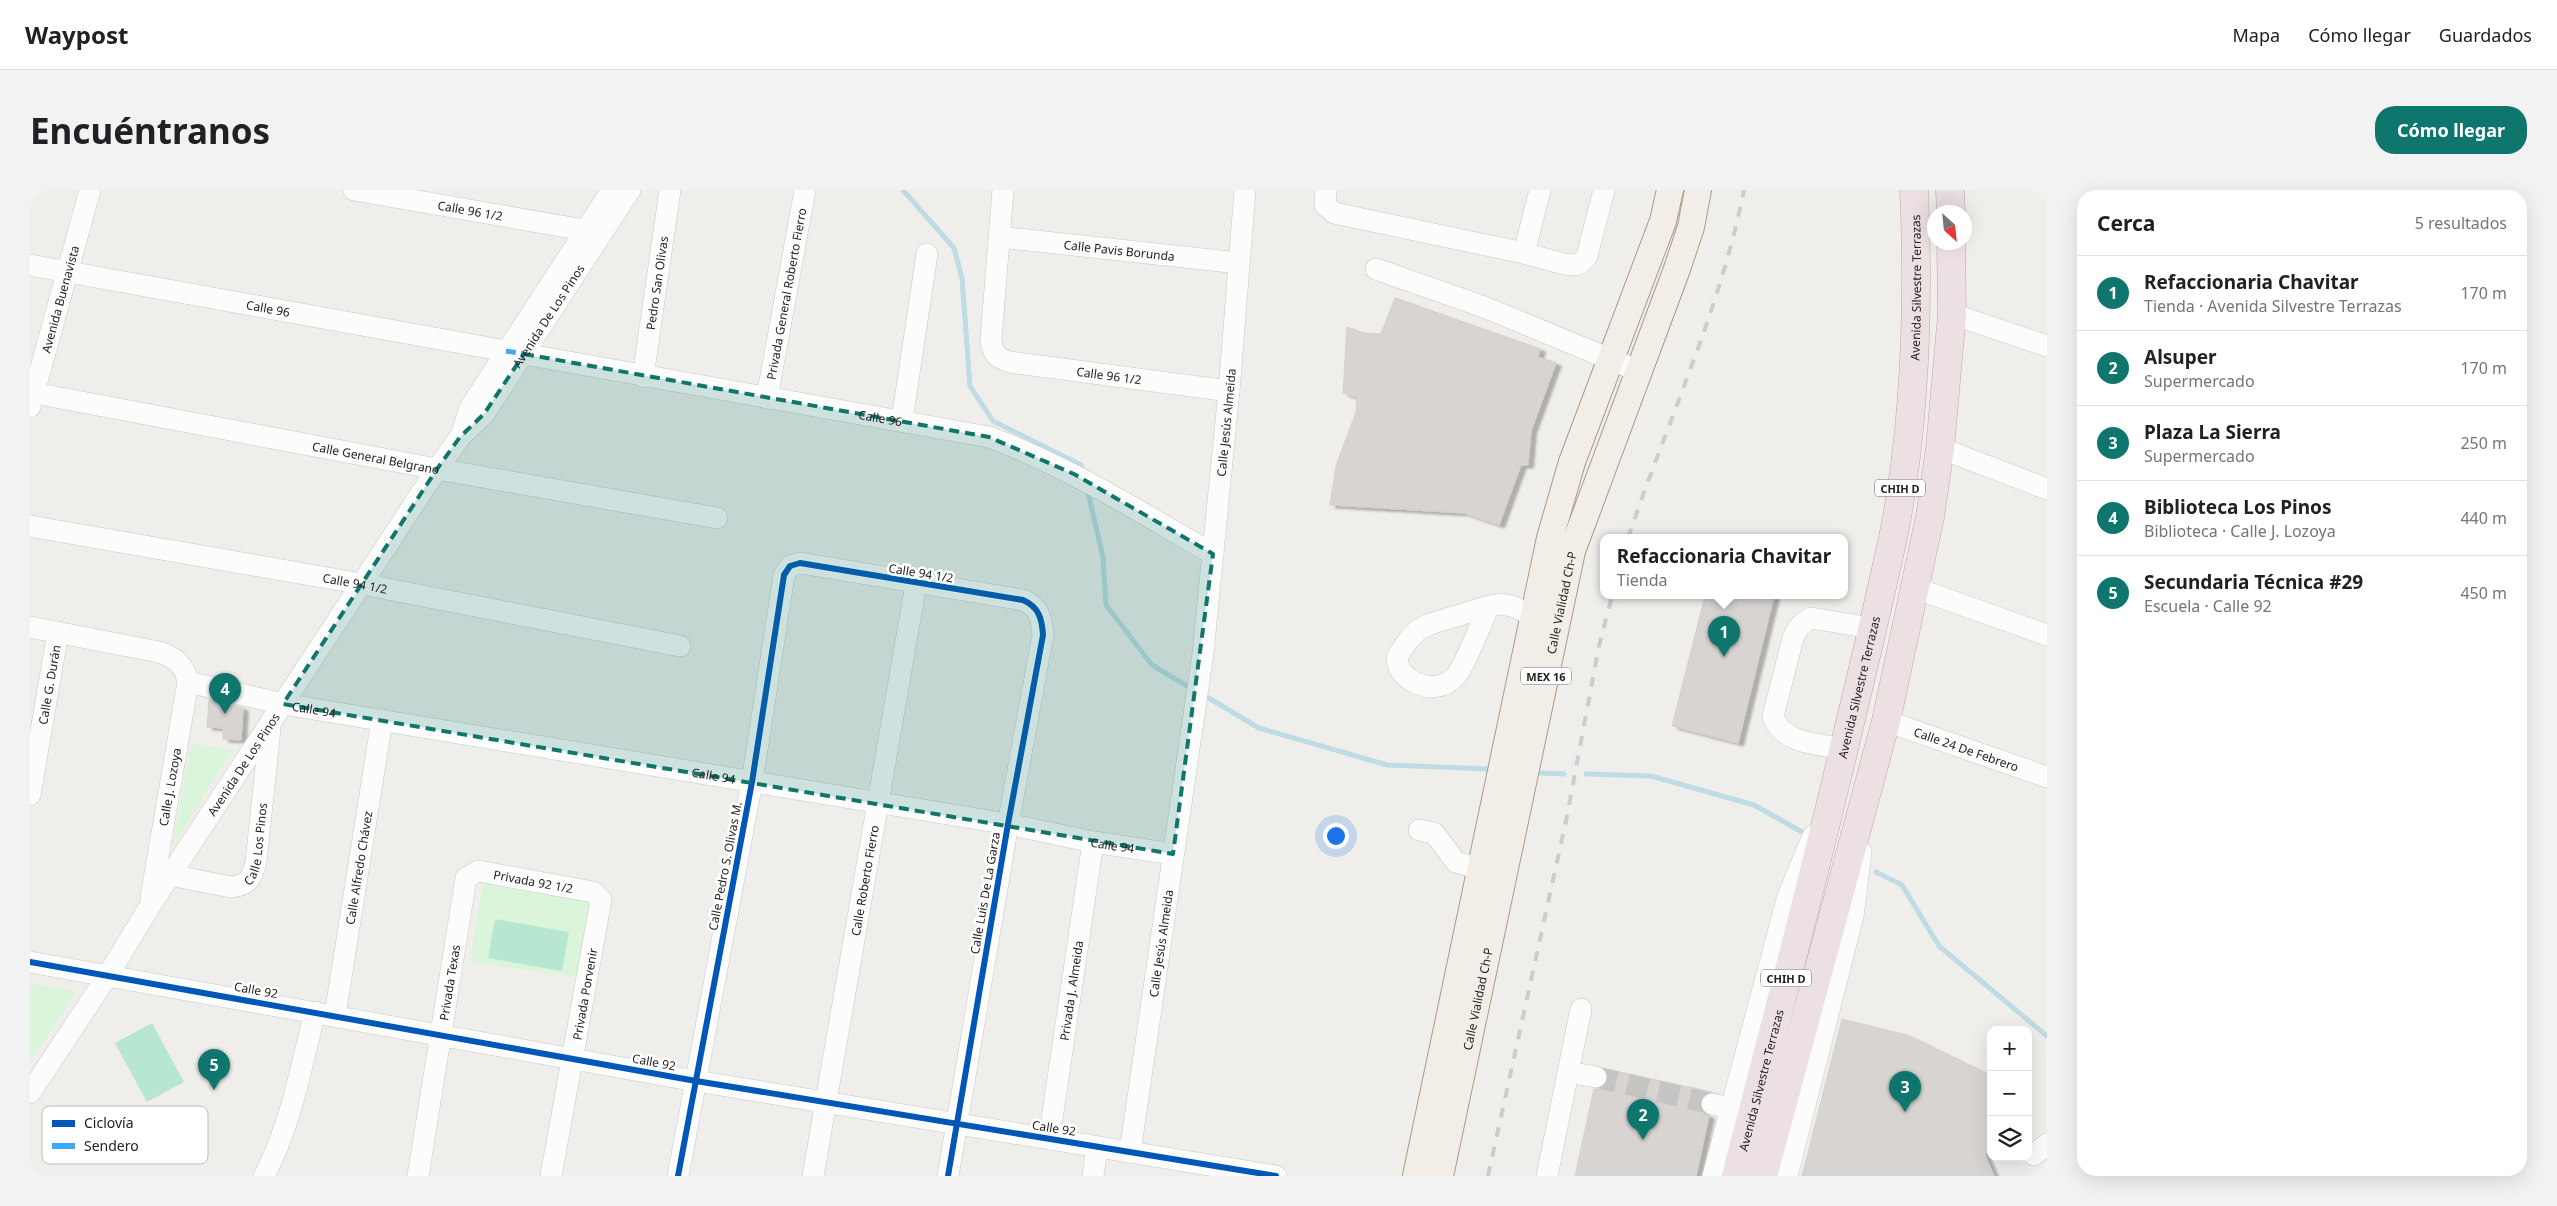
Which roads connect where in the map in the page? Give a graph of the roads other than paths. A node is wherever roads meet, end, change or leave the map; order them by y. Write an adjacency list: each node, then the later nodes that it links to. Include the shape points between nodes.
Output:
1 (90, 190): 25 (street, Avenida Buenavista)
2 (354, 190): 17 (street, Calle 96 1/2)
3 (612, 190): 17 (street, Avenida De Los Pinos)
4 (630, 190): 28 (street, Avenida De Los Pinos)
5 (670, 190): 31 (street, Pedro San Olivas)
6 (805, 190): 33 (street, Privada General Roberto Fierro)
7 (1003, 190): 18 (street)
8 (1245, 190): 22 (street, Calle Jesús Almeida)
9 (1326, 190): 21 (street, via 1325,205 1334,213)
10 (1540, 190): 21 (street)
11 (1604, 190): 21 (street, via 1591,244 1582,262 1564,264)
12 (1670, 190): 29 (main road, Calle Vialidad Ch-P / MEX 16, via 1662,221)
13 (1698, 190): 30 (main road, Calle Vialidad Ch-P / MEX 16, via 1692,227)
14 (1914, 190): 50 (highway, Avenida Silvestre Terrazas / CHIH D, via 1917,286 1906,443 1895,527)
15 (1950, 190): 16 (highway)
16 (1951, 205)
17 (584, 230): 28 (street, Avenida De Los Pinos)
18 (1000, 237): 22 (street, Calle Pavis Borunda); 32 (street, Calle 96 1/2, via 991,339 993,352 1010,362)
19 (1951, 250): 26 (highway, CHIH D)
20 (927, 254): 35 (street)
21 (1524, 254)
22 (1239, 263): 32 (street, Calle Jesús Almeida)
23 (30, 265): 25 (street, Calle 96)
24 (1376, 269): 29 (street, via 1484,307)
25 (66, 271): 28 (street, Calle 96); 34 (street, Avenida Buenavista)
26 (1952, 314): 27 (street); 36 (highway, CHIH D)
27 (2047, 346)
28 (515, 353): 31 (street, Calle 96); 37 (street, Avenida De Los Pinos, via 470,408 460,437)
29 (1611, 360): 30 (street); 48 (main road, Calle Vialidad Ch-P / MEX 16, via 1572,462 1550,538)
30 (1639, 372): 48 (main road, Calle Vialidad Ch-P / MEX 16)
31 (643, 377): 33 (street, Calle 96)
32 (1229, 390): 41 (street, Calle Jesús Almeida)
33 (767, 398): 35 (street, Calle 96)
34 (32, 400): 37 (street, Calle General Belgrano)
35 (902, 420): 41 (street, Calle 96, via 989,437 1031,453 1074,474)
36 (1940, 448): 38 (street); 45 (highway, CHIH D)
37 (437, 469): 39 (street, Calle General Belgrano); 43 (street, Avenida De Los Pinos)
38 (2047, 489)
39 (717, 518)
40 (30, 526): 43 (street, Calle 94 1/2)
41 (1213, 554): 69 (street, Calle Jesús Almeida, via 1203,653)
42 (794, 564): 44 (street, Calle 94 1/2); 62 (street, Calle Pedro S. Olivas M., via 784,575)
43 (362, 584): 53 (street, Calle 94 1/2); 55 (street, Avenida De Los Pinos)
44 (916, 584): 47 (street, Calle 94 1/2, via 1023,600); 65 (street, Calle Roberto Fierro)
45 (1915, 588): 52 (street); 57 (highway, CHIH D)
46 (1489, 606): 48 (street, via 1501,604)
47 (1040, 613): 66 (street, Calle Luis De La Garza, via 1043,635)
48 (1545, 621): 70 (main road, Calle Vialidad Ch-P / MEX 16)
49 (30, 628): 51 (street)
50 (1871, 628): 59 (highway, Avenida Silvestre Terrazas / CHIH D); 59 (street, via 1811,618 1804,622 1793,638 1774,716 1782,732 1796,739)
51 (58, 632): 54 (street, via 170,655); 64 (street, Calle G. Durán)
52 (2047, 635)
53 (680, 646)
54 (186, 675): 55 (street, Calle 94); 74 (street, Calle J. Lozoya)
55 (283, 704): 56 (street, Calle 94); 58 (street, Avenida De Los Pinos)
56 (382, 720): 62 (street, Calle 94); 78 (street, Calle Alfredo Chávez)
57 (1886, 721): 60 (street, Calle 24 De Febrero); 63 (highway, CHIH D)
58 (270, 726): 71 (street, Avenida De Los Pinos); 71 (street, Calle Los Pinos, via 256,862 251,878 241,887 232,887)
59 (1844, 750): 61 (highway, Avenida Silvestre Terrazas / CHIH D)
60 (2047, 777)
61 (1837, 781): 101 (street, CHIH D, via 1788,896 1722,1106); 102 (highway, Avenida Silvestre Terrazas / CHIH D)
62 (752, 782): 65 (street, Calle 94); 83 (street, Calle Pedro S. Olivas M.)
63 (1868, 791): 103 (highway); 104 (street, CHIH D, via 1853,916)
64 (30, 795)
65 (878, 802): 66 (street, Calle 94); 85 (street, Calle Roberto Fierro)
66 (1008, 824): 68 (street, Calle 94); 86 (street, Calle Luis De La Garza)
67 (1419, 830): 70 (street, via 1434,833 1456,862)
68 (1093, 842): 69 (street, Calle 94); 87 (street, Privada J. Almeida)
69 (1173, 854): 89 (street, Calle Jesús Almeida)
70 (1492, 873): 98 (main road, Calle Vialidad Ch-P / MEX 16); 99 (main road, Calle Vialidad Ch-P / MEX 16)
71 (170, 875): 74 (street, Avenida De Los Pinos)
72 (466, 878): 73 (street, Privada 92 1/2, via 478,871 594,892); 79 (street, Privada Texas)
73 (601, 900): 80 (street, Privada Porvenir)
74 (150, 906): 76 (street, Avenida De Los Pinos)
75 (30, 962): 76 (street, Calle 92)
76 (108, 975): 78 (street, Calle 92); 84 (street, Avenida De Los Pinos)
77 (1581, 1009): 81 (street)
78 (325, 1014): 79 (street, Calle 92); 90 (street, Calle Alfredo Chávez, via 278,1150)
79 (442, 1034): 80 (street, Calle 92); 91 (street, Privada Texas)
80 (574, 1058): 83 (street, Calle 92); 92 (street, Privada Porvenir)
81 (1568, 1072): 82 (street); 100 (street)
82 (1596, 1077)
83 (696, 1081): 85 (street, Calle 92); 93 (street, Calle Pedro S. Olivas M.)
84 (30, 1093)
85 (826, 1102): 86 (street, Calle 92); 94 (street, Calle Roberto Fierro)
86 (958, 1124): 87 (street, Calle 92); 95 (street, Calle Luis De La Garza)
87 (1048, 1139): 88 (street, Calle 92)
88 (1097, 1147): 89 (street, Calle 92); 96 (street)
89 (1130, 1152): 97 (street, Calle 92)
90 (264, 1176)
91 (418, 1176)
92 (551, 1176)
93 (678, 1176)
94 (814, 1176)
95 (948, 1176)
96 (1093, 1176)
97 (1276, 1176)
98 (1416, 1176)
99 (1440, 1176)
100 (1547, 1176)
101 (1714, 1176)
102 (1736, 1176)
103 (1763, 1176)
104 (1787, 1176)

